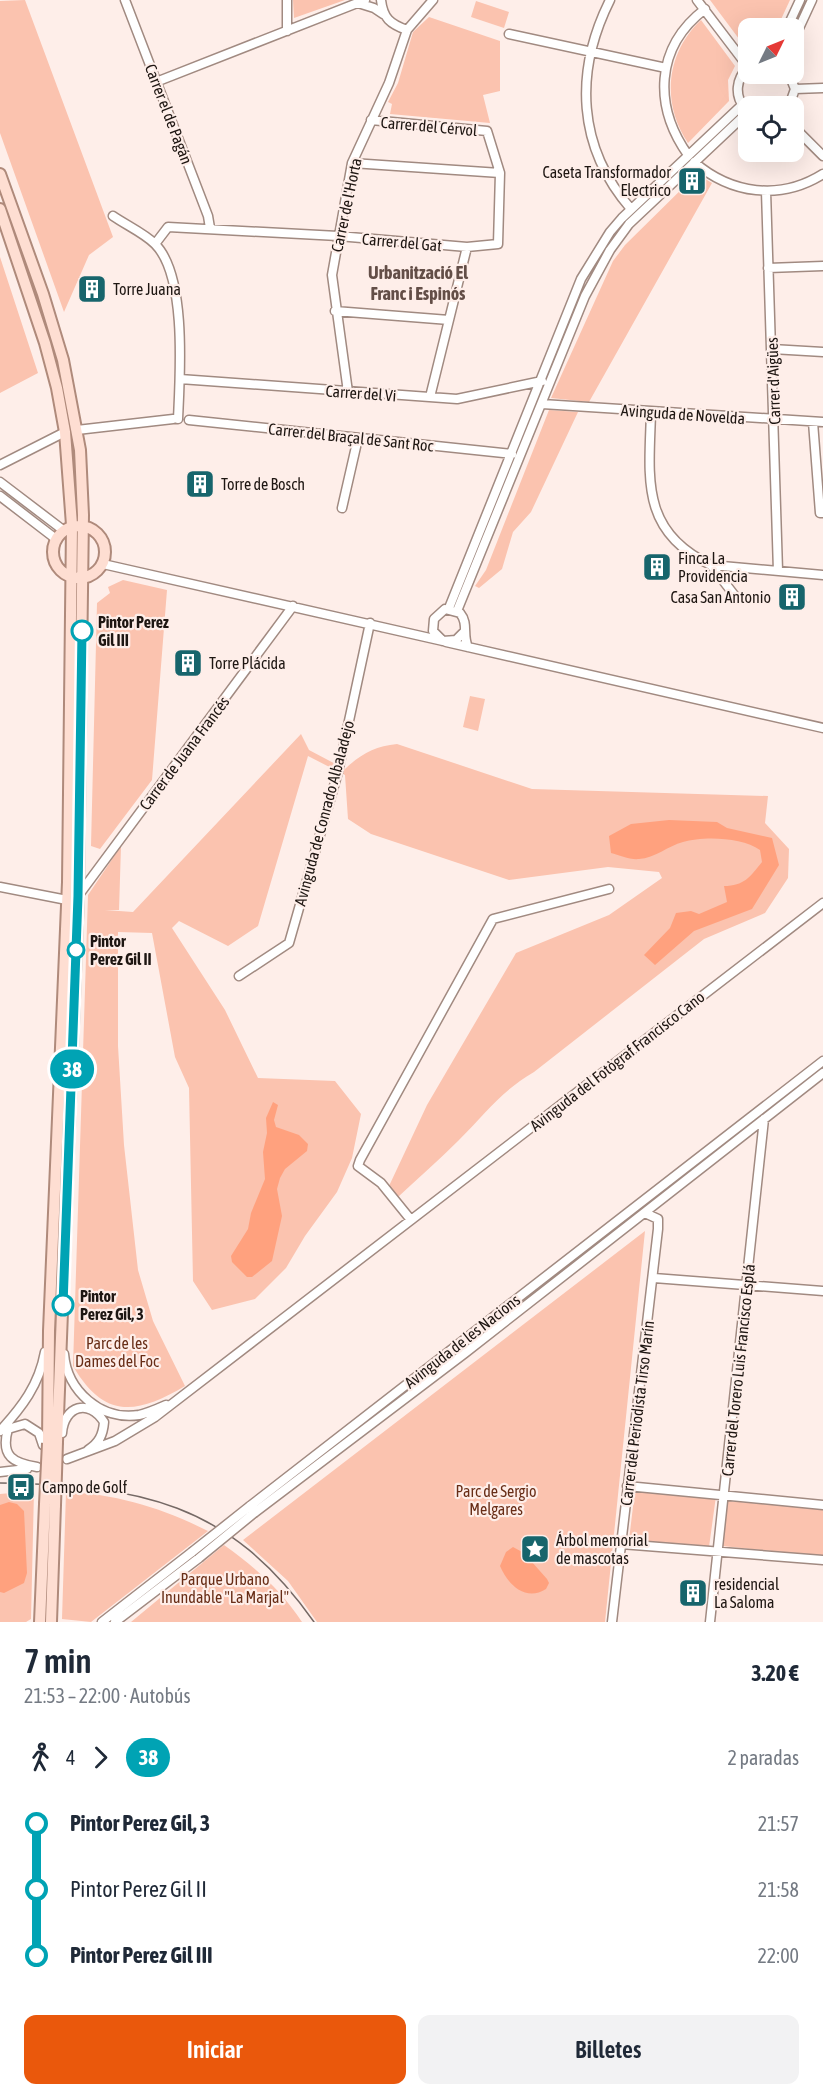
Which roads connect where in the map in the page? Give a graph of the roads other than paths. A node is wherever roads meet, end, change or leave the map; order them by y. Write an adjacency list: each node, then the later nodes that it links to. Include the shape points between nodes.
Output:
1 (125, 0): 20 (street, Carrer el de Pagán)
2 (287, 0): 15 (street)
3 (381, 0): 11 (street)
4 (433, 0): 14 (street, Carrer de l'Horta)
5 (609, 0): 17 (street)
6 (698, 0): 10 (street)
7 (800, 0): 12 (street)
8 (812, 0): 13 (street)
9 (361, 2): 11 (street); 15 (street)
10 (705, 9): 18 (street); 19 (street, via 685,27)
11 (383, 14): 14 (street, via 389,22)
12 (792, 18)
13 (804, 18)
14 (407, 30): 26 (street, Carrer de l'Horta)
15 (287, 31): 20 (street)
16 (509, 34): 17 (street)
17 (589, 52): 19 (street); 36 (street, via 585,97 592,138 604,170)
18 (738, 54)
19 (666, 68): 29 (street, via 665,111 669,125)
20 (156, 82): 38 (street, Carrer el de Pagán)
21 (793, 84): 23 (street)
22 (823, 88): 23 (street)
23 (795, 89): 24 (street)
24 (793, 96)
25 (738, 119): 29 (street, via 707,153)
26 (371, 120): 30 (street, Carrer de l'Horta); 31 (street, Carrer del Cérvol, via 487,131)
27 (804, 137): 28 (street)
28 (823, 156)
29 (691, 159): 34 (street, via 728,184); 36 (street); 52 (street, via 629,224 610,250 585,296)
30 (352, 163): 31 (street); 39 (street, Carrer de l'Horta)
31 (500, 172): 41 (street, Carrer del Gat, via 498,244)
32 (0, 174): 58 (main road, via 53,326)
33 (823, 174): 34 (street, via 794,186)
34 (766, 191): 43 (street, Carrer d'Aigües)
35 (0, 209): 59 (main road, via 45,343)
36 (631, 209): 49 (street, via 610,232 581,279)
37 (113, 216): 40 (street)
38 (210, 228): 39 (street, Carrer del Gat); 40 (street, Carrer del Gat, via 168,226)
39 (338, 236): 41 (street, Carrer del Gat); 44 (street, Carrer de l'Horta, via 332,275)
40 (155, 244): 48 (street, via 168,265 179,316)
41 (467, 248): 45 (street)
42 (823, 266): 43 (street)
43 (768, 268): 46 (street, Carrer d'Aigües)
44 (335, 311): 45 (street); 50 (street, Carrer de l'Horta)
45 (449, 320): 51 (street)
46 (772, 349): 47 (street); 55 (street, Carrer d'Aigües)
47 (823, 352)
48 (180, 379): 50 (street, Carrer del Vi); 58 (street, via 176,419)
49 (542, 381): 51 (street, Carrer del Vi, via 457,399); 61 (street)
50 (348, 392): 51 (street, Carrer del Vi)
51 (430, 397)
52 (542, 404): 53 (street, Avinguda de Novelda); 75 (street)
53 (651, 413): 55 (street, Avinguda de Novelda); 69 (street, via 648,459 652,499 659,518 675,538)
54 (189, 420): 60 (street, Carrer del Braçal de Sant Roc)
55 (774, 420): 56 (street, Avinguda de Novelda); 70 (street, Carrer d'Aigües)
56 (813, 422): 57 (street, Avinguda de Novelda); 66 (street)
57 (823, 423)
58 (77, 430): 67 (main road)
59 (65, 432): 62 (street); 67 (main road)
60 (358, 438): 61 (street, Carrer del Braçal de Sant Roc); 65 (street)
61 (512, 454): 75 (street)
62 (0, 465)
63 (0, 482): 67 (street)
64 (0, 496): 67 (street)
65 (342, 508)
66 (823, 513)
67 (68, 530): 68 (main road, via 93,530 106,548); 72 (main road); 72 (main road, via 54,557 60,568)
68 (103, 564): 72 (main road, via 96,572); 74 (street)
69 (711, 565): 70 (street); 73 (street)
70 (778, 571): 71 (street)
71 (823, 575)
72 (77, 578): 83 (main road); 87 (main road)
73 (735, 596)
74 (293, 606): 76 (street); 84 (street, Carrer de Juana Francés)
75 (453, 609): 77 (street, via 435,616); 78 (street, via 465,621)
76 (370, 623): 79 (street); 89 (street, Avinguda de Conrado Albaladejo, via 338,772 289,943)
77 (432, 627): 79 (street); 80 (street)
78 (464, 632): 80 (street, via 456,640); 81 (street)
79 (423, 636): 80 (street)
80 (445, 641): 81 (street)
81 (468, 647): 82 (street)
82 (823, 728)
83 (78, 866): 84 (street); 87 (main road)
84 (96, 872): 87 (street, Carrer de Juana Francés)
85 (0, 887): 87 (street)
86 (609, 889): 94 (street, via 493,919 358,1166 381,1183)
87 (72, 898): 98 (main road); 99 (main road)
88 (823, 903): 94 (street, Avinguda del Fotògraf Francisco Cano)
89 (239, 976)
90 (823, 1061): 112 (street, Avinguda de les Nacions)
91 (823, 1073): 92 (street, Avinguda de les Nacions)
92 (764, 1119): 93 (street, Avinguda de les Nacions); 96 (street, Carrer del Torero Luis Francisco Esplá)
93 (645, 1213): 95 (street, Carrer del Periodista Tirso Marín, via 658,1219); 112 (street, Avinguda de les Nacions)
94 (411, 1220): 100 (street, Avinguda del Fotògraf Francisco Cano)
95 (654, 1278): 96 (street); 108 (street, Carrer del Periodista Tirso Marín)
96 (747, 1286): 97 (street); 109 (street, Carrer del Torero Luis Francisco Esplá)
97 (823, 1291)
98 (62, 1328): 100 (street, Avinguda del Fotògraf Francisco Cano, via 64,1361 71,1381 88,1401 119,1415 139,1414); 104 (main road)
99 (49, 1331): 102 (street, via 42,1372 26,1403); 104 (main road)
100 (172, 1403): 103 (street, Avinguda del Fotògraf Francisco Cano)
101 (104, 1422): 103 (street); 104 (street, via 94,1410 74,1410); 105 (street, Avinguda del Fotògraf Francisco Cano, via 100,1439)
102 (0, 1431)
103 (115, 1441): 105 (street, Avinguda del Fotògraf Francisco Cano)
104 (52, 1443): 107 (street, via 25,1424 8,1429 2,1440 4,1454 9,1460 37,1467); 110 (main road, bridge)
105 (83, 1453): 106 (street, Avinguda del Fotògraf Francisco Cano)
106 (66, 1459)
107 (0, 1472)
108 (627, 1486): 109 (street); 113 (street, Carrer del Periodista Tirso Marín)
109 (724, 1496): 111 (street); 114 (street, Carrer del Torero Luis Francisco Esplá)
110 (50, 1505): 117 (main road); 118 (main road)
111 (823, 1505)
112 (252, 1510): 115 (street, Avinguda de les Nacions, bridge)
113 (621, 1544): 114 (street); 121 (street, Carrer del Periodista Tirso Marín)
114 (717, 1552): 116 (street); 122 (street, Carrer del Torero Luis Francisco Esplá)
115 (195, 1555): 119 (street, Avinguda de les Nacions); 120 (street, Avinguda de les Nacions)
116 (823, 1560)
117 (40, 1622)
118 (51, 1622)
119 (102, 1622)
120 (115, 1622)
121 (612, 1622)
122 (710, 1622)

